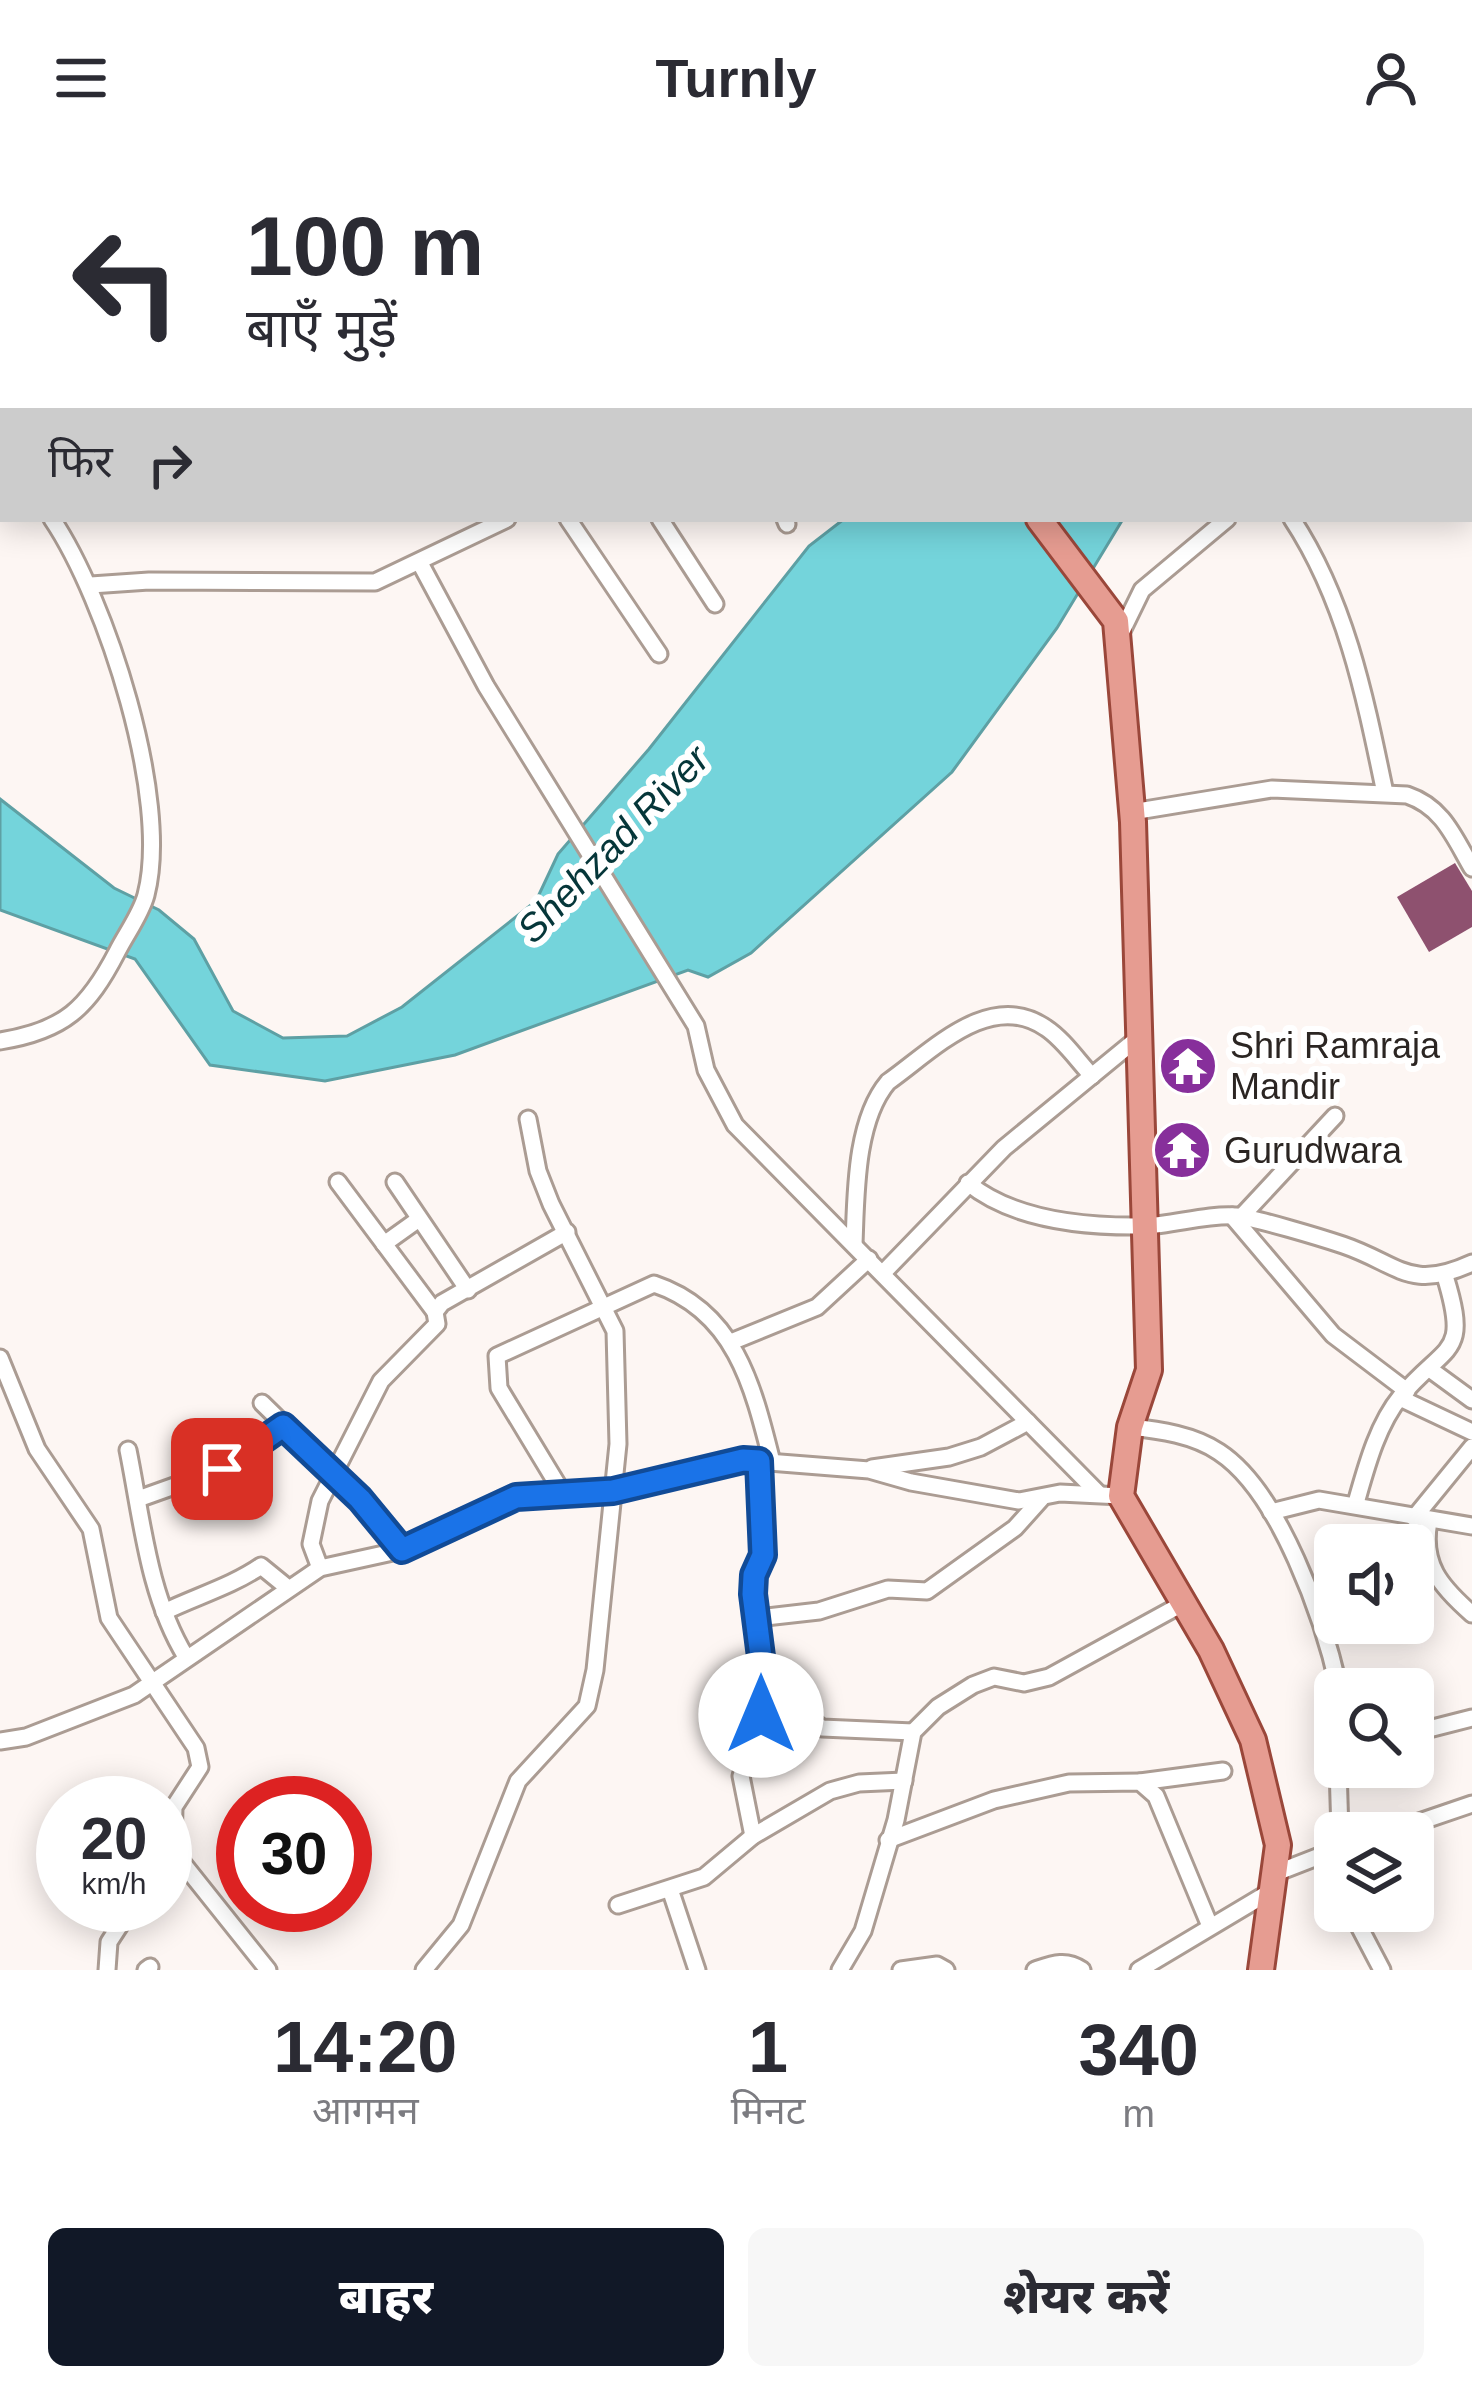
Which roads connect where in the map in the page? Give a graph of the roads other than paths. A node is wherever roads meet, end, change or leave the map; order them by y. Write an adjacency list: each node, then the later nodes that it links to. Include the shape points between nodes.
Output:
1 (54, 522): 9 (street)
2 (500, 522): 8 (street)
3 (570, 522): 12 (street)
4 (662, 522): 10 (street)
5 (1041, 522): 11 (main road)
6 (1223, 522): 11 (street, via 1142,590)
7 (1294, 522): 13 (street, via 1347,633)
8 (420, 563): 9 (street, via 352,583); 29 (street, via 465,652 697,1026 706,1070 735,1125)
9 (91, 585): 17 (street, via 129,702 147,805 146,897 91,999 68,1019)
10 (715, 604)
11 (1117, 632): 14 (main road)
12 (659, 654)
13 (1385, 793): 14 (street, via 1272,789); 15 (street, via 1427,801)
14 (1132, 812): 16 (main road)
15 (1472, 868)
16 (1138, 1038): 18 (street); 26 (main road)
17 (0, 1041)
18 (1092, 1076): 23 (street); 29 (street, via 1047,1028 1025,1018 975,1019 877,1095 856,1190)
19 (1335, 1115): 24 (street)
20 (528, 1119): 27 (street, via 538,1171)
21 (338, 1182): 28 (street)
22 (395, 1182): 25 (street)
23 (968, 1183): 26 (street, via 1006,1208); 32 (street)
24 (1237, 1216): 26 (street); 33 (street, via 1345,1246 1397,1273); 40 (street, via 1333,1335)
25 (418, 1219): 28 (street); 34 (street)
26 (1144, 1226): 47 (main road, via 1149,1370)
27 (568, 1232): 34 (street); 35 (street)
28 (384, 1244): 36 (street)
29 (854, 1244): 30 (street)
30 (869, 1259): 32 (street); 37 (street, via 817,1307)
31 (1472, 1263): 33 (street)
32 (883, 1273): 45 (street)
33 (1445, 1276): 39 (street, via 1457,1330)
34 (468, 1290): 36 (street)
35 (603, 1305): 37 (street, via 654,1284 694,1301); 54 (street, via 616,1342); 55 (street, via 523,1340 494,1362 510,1411)
36 (435, 1312): 53 (street, via 437,1324 381,1381)
37 (731, 1342): 51 (street, via 747,1367)
38 (0, 1358): 41 (street)
39 (1431, 1370): 40 (street); 42 (street)
40 (1403, 1394): 48 (street); 59 (street)
41 (13, 1398): 44 (street); 74 (street, via 37,1449 84,1513 109,1618)
42 (1472, 1400)
43 (262, 1402): 46 (street)
44 (0, 1415)
45 (1028, 1422): 52 (street, via 949,1457); 56 (street)
46 (283, 1426): 53 (street); 58 (street, via 222,1469)
47 (1130, 1427): 56 (main road); 60 (street, via 1215,1449)
48 (1472, 1432)
49 (1472, 1447): 61 (street)
50 (128, 1450): 58 (street)
51 (765, 1461): 52 (street); 54 (street); 72 (street)
52 (869, 1469): 57 (street, via 973,1495)
53 (333, 1477): 64 (street); 65 (street, via 312,1529)
54 (613, 1491): 55 (street); 98 (street, via 586,1706 518,1781 461,1925)
55 (562, 1492): 64 (street, via 516,1497)
56 (1109, 1494): 57 (street); 68 (main road)
57 (1041, 1498): 72 (street, via 1015,1528 927,1591 888,1589 819,1611)
58 (138, 1499): 70 (street)
59 (1356, 1503): 60 (street, via 1319,1500); 61 (street)
60 (1271, 1512): 69 (street)
61 (1422, 1519): 62 (street); 63 (street)
62 (1422, 1524)
63 (1472, 1526)
64 (402, 1550): 65 (street)
65 (320, 1568): 67 (street)
66 (1434, 1573): 71 (street)
67 (288, 1588): 70 (street, via 261,1566); 73 (street)
68 (1184, 1603): 78 (street, via 1049,1677 973,1685); 90 (main road, via 1253,1740 1274,1818)
69 (1314, 1605)
70 (164, 1612): 73 (street)
71 (1472, 1614)
72 (758, 1618): 75 (street)
73 (186, 1657): 74 (street)
74 (152, 1680): 79 (street, via 134,1695); 81 (street, via 200,1767)
75 (766, 1696): 78 (street, via 822,1728); 86 (street, via 742,1762)
76 (1472, 1718): 77 (street)
77 (1434, 1728)
78 (913, 1732): 82 (street)
79 (0, 1742)
80 (1223, 1771): 83 (street)
81 (192, 1779)
82 (904, 1781): 86 (street, via 830,1791); 87 (street)
83 (1140, 1783): 87 (street, via 1040,1788); 93 (street, via 1156,1796)
84 (1472, 1804): 85 (street)
85 (1434, 1817)
86 (753, 1836): 91 (street, via 704,1876)
87 (888, 1840): 100 (street, via 863,1931)
88 (1314, 1860): 90 (street)
89 (192, 1875): 97 (street)
90 (1275, 1881): 93 (street); 106 (main road)
91 (670, 1889): 92 (street); 99 (street)
92 (618, 1905)
93 (1210, 1926): 105 (street)
94 (115, 1932): 96 (street)
95 (1362, 1932): 107 (street)
96 (107, 1970)
97 (268, 1970)
98 (425, 1970)
99 (697, 1970)
100 (841, 1970)
101 (902, 1970): 102 (street)
102 (946, 1970)
103 (1035, 1970): 104 (street, via 1056,1963)
104 (1082, 1970)
105 (1139, 1970)
106 (1261, 1970)
107 (1382, 1970)

